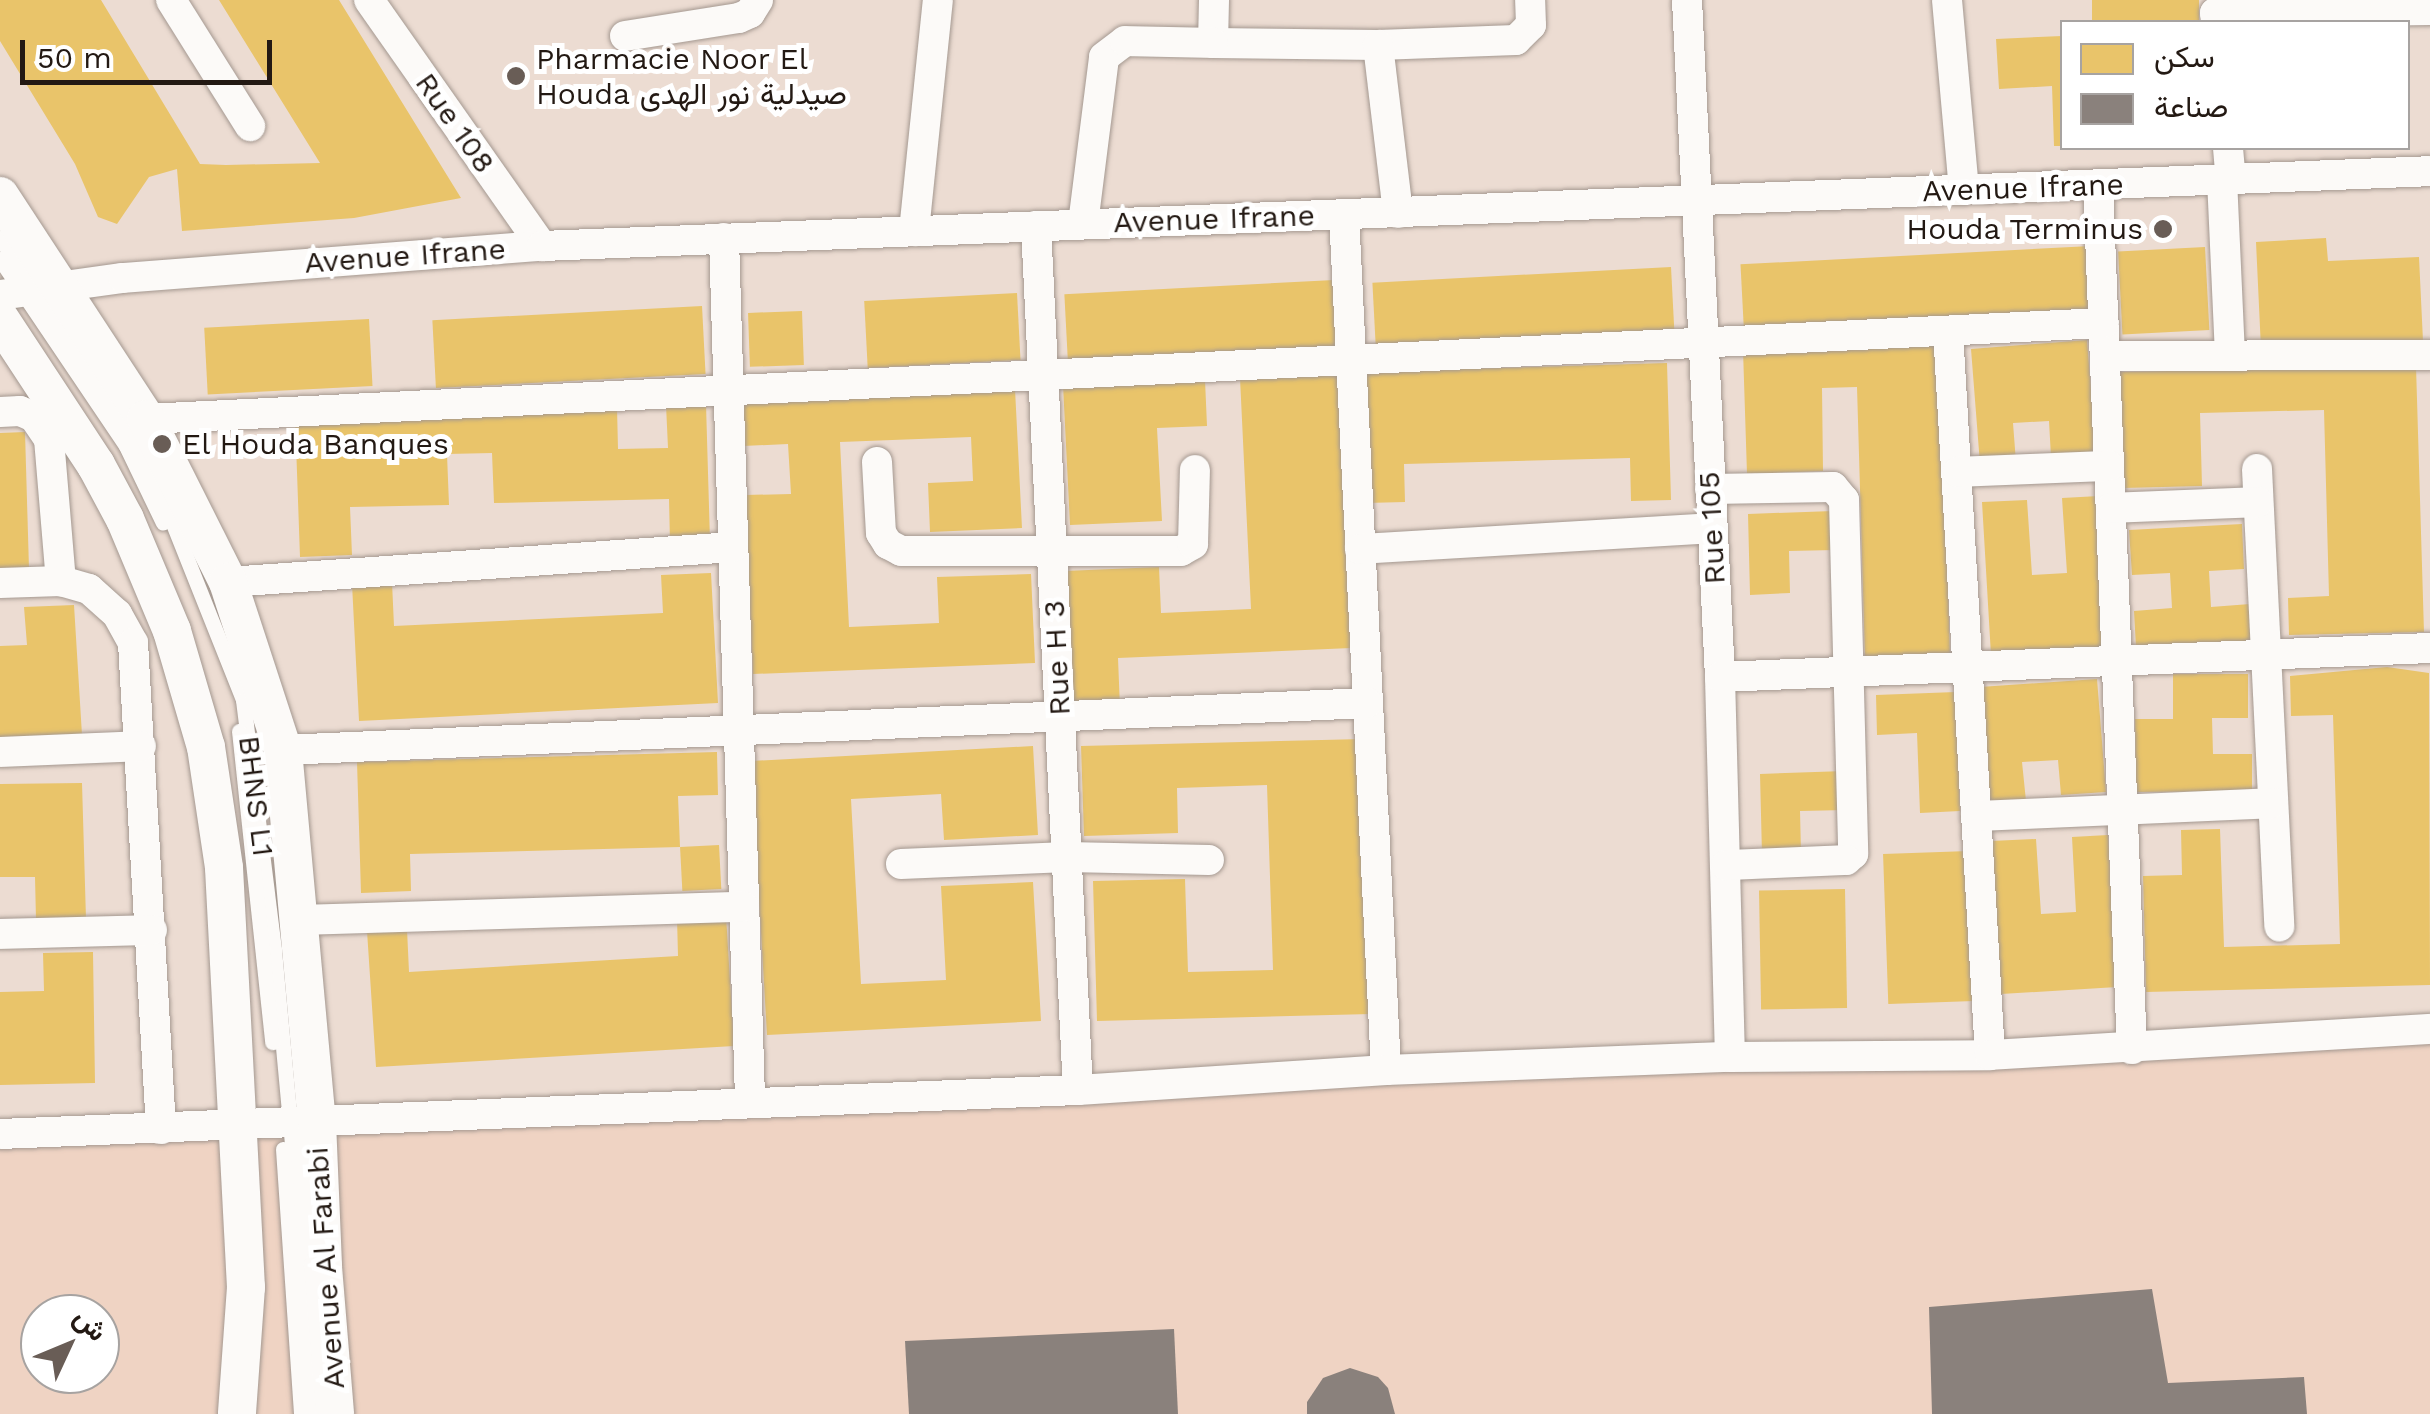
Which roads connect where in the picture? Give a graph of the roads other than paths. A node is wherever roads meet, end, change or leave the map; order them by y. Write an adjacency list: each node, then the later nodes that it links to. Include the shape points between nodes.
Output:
1 (171, 0): 14 (street)
2 (369, 0): 29 (street, Rue 108)
3 (758, 0): 11 (street, via 739,18)
4 (938, 0): 26 (street)
5 (1214, 0): 12 (street)
6 (1530, 0): 13 (street, via 1529,30 1516,40)
7 (1687, 0): 21 (street, Rue 105)
8 (1946, 0): 19 (street)
9 (2430, 10): 10 (street)
10 (2215, 12)
11 (625, 36)
12 (1213, 43): 13 (street); 24 (street, via 1125,41 1104,57)
13 (1378, 44): 22 (street)
14 (250, 126)
15 (2228, 150): 17 (street)
16 (2430, 171): 17 (street, Avenue Ifrane)
17 (2227, 180): 18 (street, Avenue Ifrane); 37 (street)
18 (2098, 186): 19 (street, Avenue Ifrane); 32 (street)
19 (1964, 189): 21 (street, Avenue Ifrane)
20 (0, 196): 31 (street)
21 (1698, 200): 22 (street, Avenue Ifrane); 34 (street, Rue 105)
22 (1398, 213): 23 (street, Avenue Ifrane)
23 (1344, 214): 24 (street, Avenue Ifrane); 38 (street)
24 (1083, 224): 25 (street, Avenue Ifrane)
25 (1036, 226): 26 (street, Avenue Ifrane); 39 (street, Rue H 3)
26 (914, 231): 28 (street, Avenue Ifrane)
27 (0, 238): 31 (lane, BHNS L1)
28 (724, 238): 29 (street, Avenue Ifrane); 40 (street)
29 (542, 246): 31 (street, Avenue Ifrane, via 123,278)
30 (0, 259): 31 (lane, BHNS L1)
31 (23, 297): 42 (street, Avenue Al Farabi); 89 (lane, BHNS L1, via 126,446 185,567 237,705); 90 (street, via 161,602 191,688 224,868)
32 (2104, 323): 33 (street); 36 (street)
33 (1948, 331): 34 (street); 47 (street)
34 (1704, 344): 38 (street); 48 (street, Rue 105)
35 (2430, 354): 37 (street)
36 (2106, 356): 37 (street); 44 (street)
37 (2230, 356)
38 (1351, 362): 39 (street); 54 (street)
39 (1043, 376): 40 (street); 53 (street, Rue H 3)
40 (729, 392): 42 (street); 52 (street)
41 (0, 412): 55 (street, via 34,417 49,439)
42 (146, 419): 56 (street, Avenue Al Farabi)
43 (877, 462): 53 (street, via 881,533 901,551)
44 (2109, 466): 47 (street); 50 (street)
45 (2257, 469): 49 (street)
46 (1196, 470): 53 (street, via 1187,548)
47 (1958, 472): 61 (street)
48 (1710, 489): 51 (street, Rue 105); 62 (street, via 1833,487 1842,494)
49 (2258, 502): 50 (street); 59 (street)
50 (2111, 508): 60 (street)
51 (1712, 528): 54 (street); 63 (street, Rue 105)
52 (733, 546): 56 (street); 66 (street)
53 (1051, 550): 65 (street, Rue H 3)
54 (1360, 550): 64 (street)
55 (61, 581): 57 (street); 67 (street, via 89,589 117,614 133,643)
56 (228, 582): 68 (street, Avenue Al Farabi)
57 (0, 583)
58 (2430, 648): 59 (street)
59 (2266, 655): 60 (street); 70 (street)
60 (2116, 660): 61 (street); 71 (street)
61 (1968, 667): 62 (street); 72 (street)
62 (1849, 672): 63 (street); 76 (street, via 1852,856)
63 (1720, 677): 76 (street, Rue 105)
64 (1367, 703): 65 (street); 86 (street)
65 (1060, 716): 66 (street); 73 (street, Rue H 3)
66 (740, 730): 68 (street); 77 (street)
67 (142, 746): 69 (street); 80 (street)
68 (282, 750): 78 (street, Avenue Al Farabi)
69 (0, 752)
70 (2273, 804): 71 (street); 79 (street)
71 (2122, 810): 72 (street); 83 (street)
72 (1976, 816): 84 (street)
73 (1067, 857): 74 (street); 75 (street); 87 (street, Rue H 3)
74 (1209, 860)
75 (901, 864)
76 (1726, 865): 85 (street, Rue 105)
77 (744, 907): 78 (street); 88 (street)
78 (298, 920): 89 (street, Avenue Al Farabi)
79 (2279, 926)
80 (152, 930): 81 (street); 91 (street)
81 (0, 934)
82 (2430, 1029): 83 (street)
83 (2132, 1048): 84 (street)
84 (1990, 1055): 85 (street)
85 (1730, 1056): 86 (street)
86 (1386, 1070): 87 (street)
87 (1078, 1090): 88 (street)
88 (750, 1100): 89 (street)
89 (296, 1122): 90 (street); 94 (lane, BHNS L1); 95 (lane, BHNS L1); 96 (street, Avenue Al Farabi, via 323,1267)
90 (237, 1124): 91 (street); 93 (street, via 246,1287)
91 (162, 1129): 92 (street)
92 (0, 1134)
93 (237, 1414)
94 (301, 1414)
95 (312, 1414)
96 (336, 1414)

